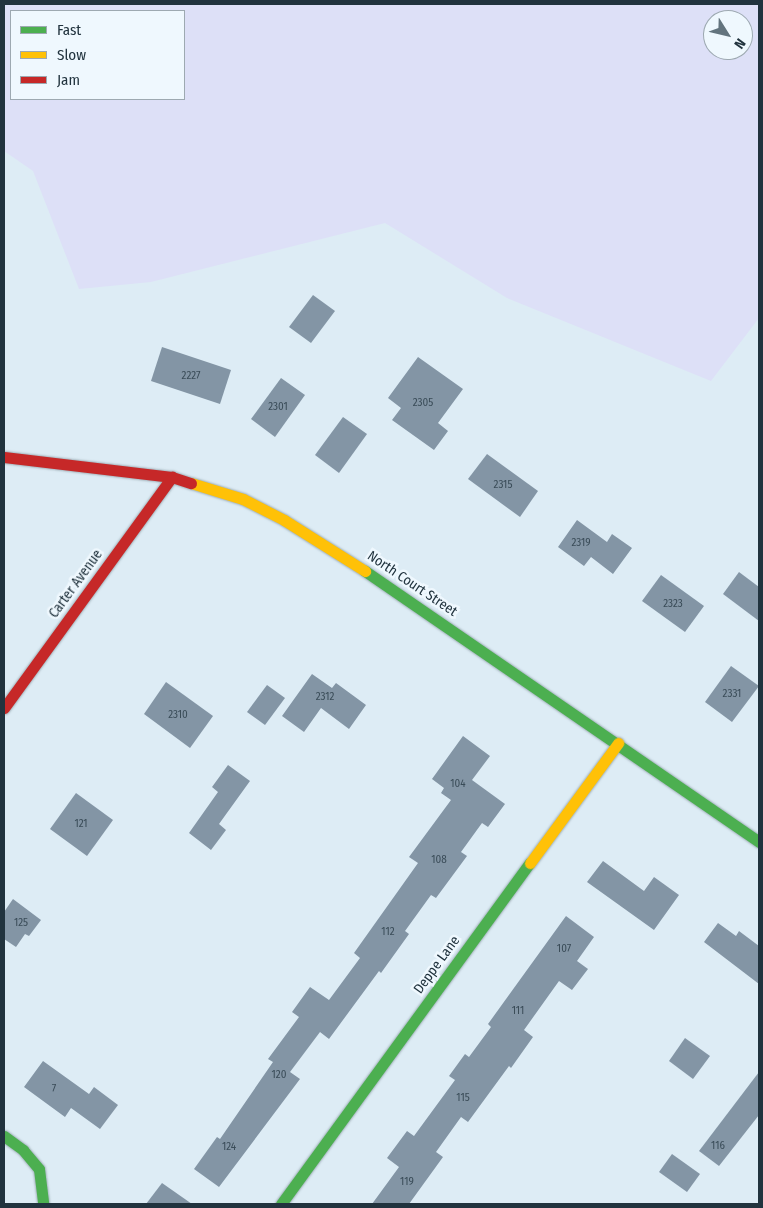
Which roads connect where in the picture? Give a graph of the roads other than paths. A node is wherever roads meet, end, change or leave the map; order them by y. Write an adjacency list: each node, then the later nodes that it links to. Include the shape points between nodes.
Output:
1 (4, 458): 2 (street, North Court Street)
2 (172, 477): 3 (street, Carter Avenue); 4 (street, North Court Street, via 243,499 290,524 359,567)
3 (4, 708)
4 (618, 743): 5 (street, North Court Street); 8 (street, Deppe Lane)
5 (759, 842)
6 (4, 1136): 7 (street, via 23,1150 40,1169)
7 (43, 1204)
8 (281, 1204)

